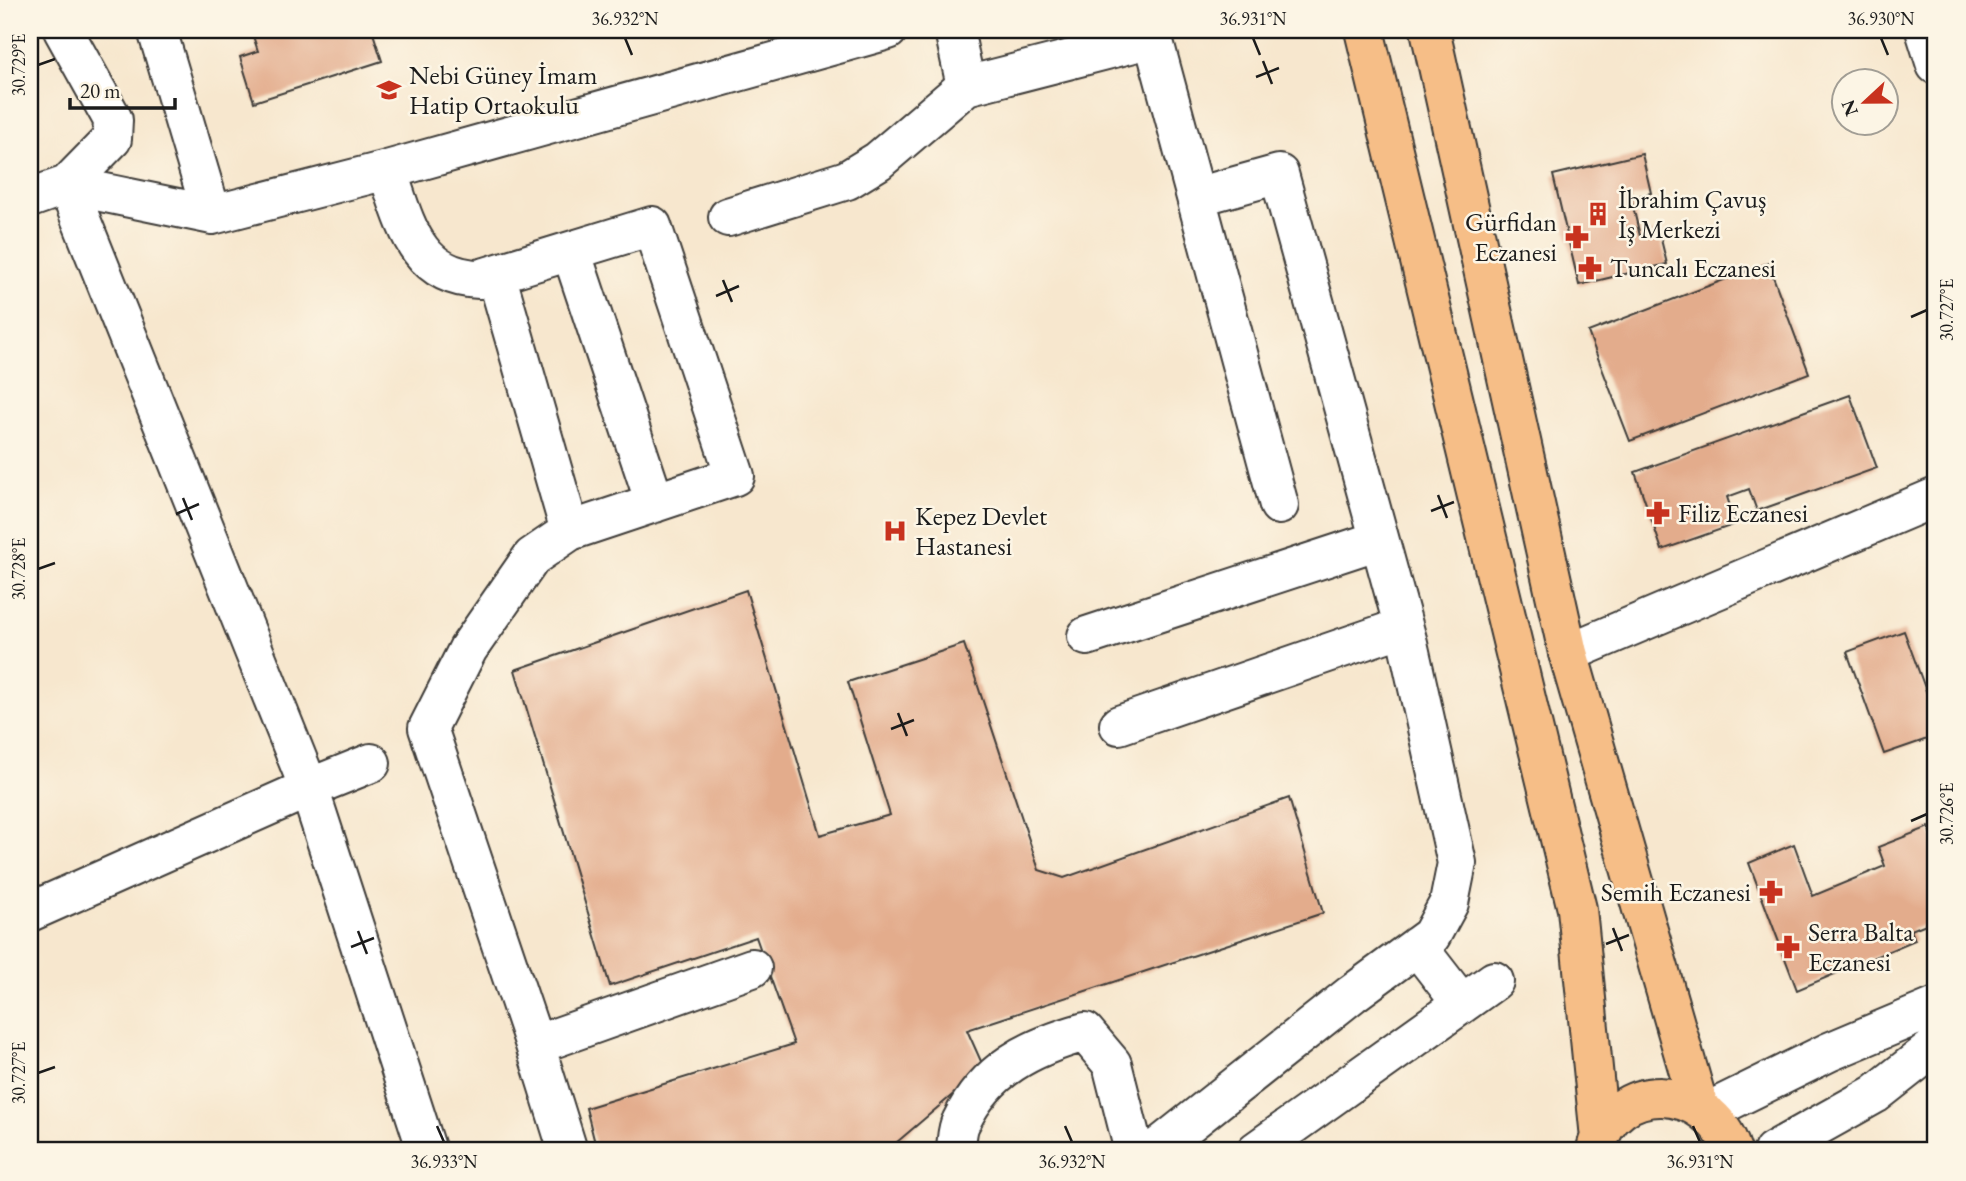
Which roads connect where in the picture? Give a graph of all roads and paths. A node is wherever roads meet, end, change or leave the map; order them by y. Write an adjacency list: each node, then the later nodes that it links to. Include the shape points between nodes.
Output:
1 (63, 30): 11 (street, via 113,120 112,139)
2 (157, 30): 14 (street)
3 (888, 30): 10 (street)
4 (954, 30): 9 (street)
5 (1364, 30): 38 (main road, via 1577,909)
6 (1430, 30): 25 (main road)
7 (1925, 30): 8 (street)
8 (1936, 65)
9 (965, 86): 12 (street, via 1153,37); 15 (street, via 878,161 847,180)
10 (387, 170): 14 (street); 17 (street, via 409,234 431,262 462,278)
11 (67, 185): 13 (street); 14 (street); 28 (street)
12 (1196, 197): 20 (street); 22 (street, via 1279,174)
13 (30, 198)
14 (212, 215)
15 (728, 216)
16 (571, 251): 17 (street); 19 (street); 19 (street, via 652,226 735,476)
17 (496, 274): 21 (street)
18 (1936, 497): 25 (street)
19 (655, 503): 21 (street)
20 (1279, 505)
21 (570, 531): 35 (street, via 531,557 468,649 428,728)
22 (1379, 540): 23 (street); 24 (street)
23 (1404, 627): 26 (street); 30 (street, via 1457,863 1449,903 1431,936)
24 (1087, 636)
25 (1568, 653): 37 (main road)
26 (1119, 724)
27 (371, 763): 28 (street)
28 (309, 788): 29 (street); 40 (street)
29 (30, 912)
30 (1417, 946): 33 (street); 39 (street)
31 (752, 968): 35 (street)
32 (1494, 981): 33 (street)
33 (1462, 1004): 43 (street)
34 (1936, 1007): 37 (street)
35 (535, 1045): 41 (street)
36 (1936, 1046): 45 (street, via 1875,1094)
37 (1703, 1110): 38 (main road, via 1688,1101 1666,1097 1644,1100 1607,1124); 44 (main road, via 1723,1130)
38 (1594, 1146)
39 (1162, 1149): 42 (street, via 1112,1064 1085,1032 1049,1042 1008,1063 960,1123)
40 (427, 1151)
41 (568, 1151)
42 (958, 1151)
43 (1256, 1151)
44 (1732, 1151)
45 (1773, 1151)

